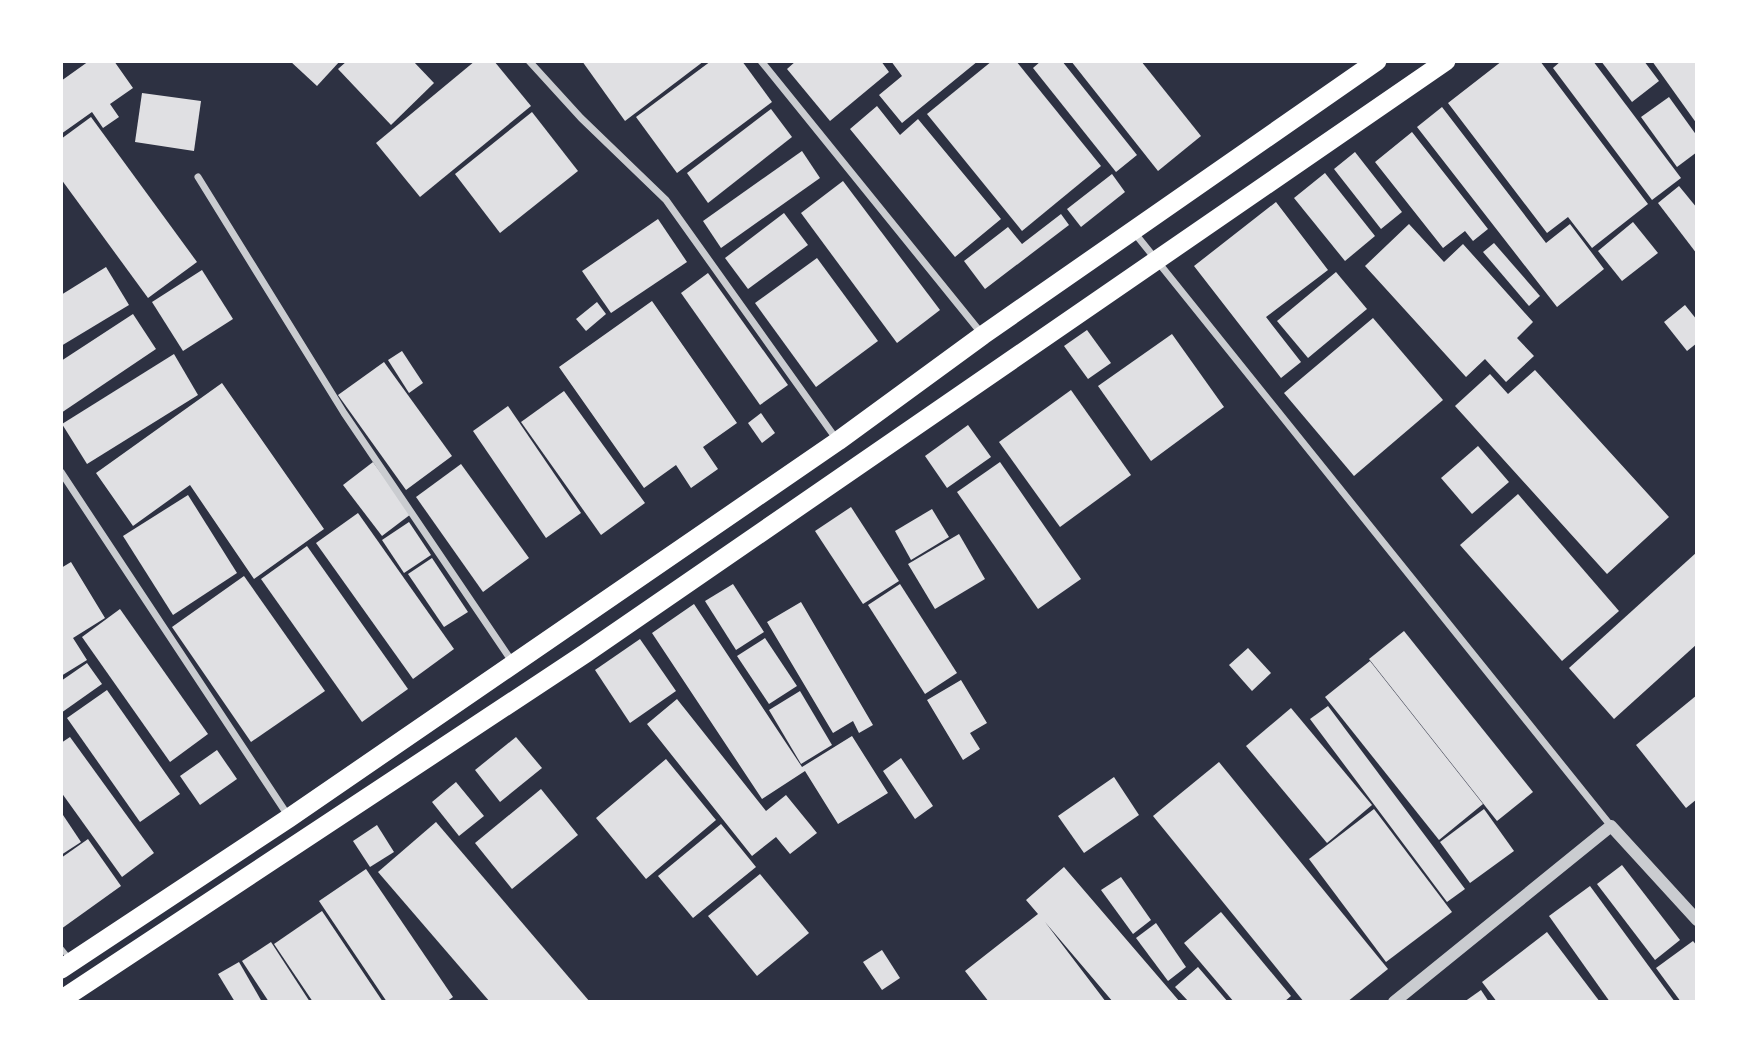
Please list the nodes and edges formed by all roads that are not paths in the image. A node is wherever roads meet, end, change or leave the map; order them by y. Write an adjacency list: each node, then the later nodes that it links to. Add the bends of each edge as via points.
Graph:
1 (530, 61): 9 (street, via 666,201)
2 (761, 61): 8 (street)
3 (1377, 61): 6 (highway)
4 (1446, 61): 7 (highway)
5 (198, 177): 11 (street, via 344,413)
6 (1132, 231): 7 (street); 8 (highway)
7 (1154, 261): 13 (street); 16 (highway, via 586,653)
8 (983, 335): 9 (highway)
9 (838, 440): 11 (highway)
10 (61, 472): 12 (street)
11 (514, 664): 12 (highway)
12 (289, 818): 15 (highway)
13 (1611, 826): 14 (street); 18 (street)
14 (1697, 920)
15 (65, 960): 16 (street)
16 (88, 982): 17 (highway)
17 (61, 1000)
18 (1394, 1002)

